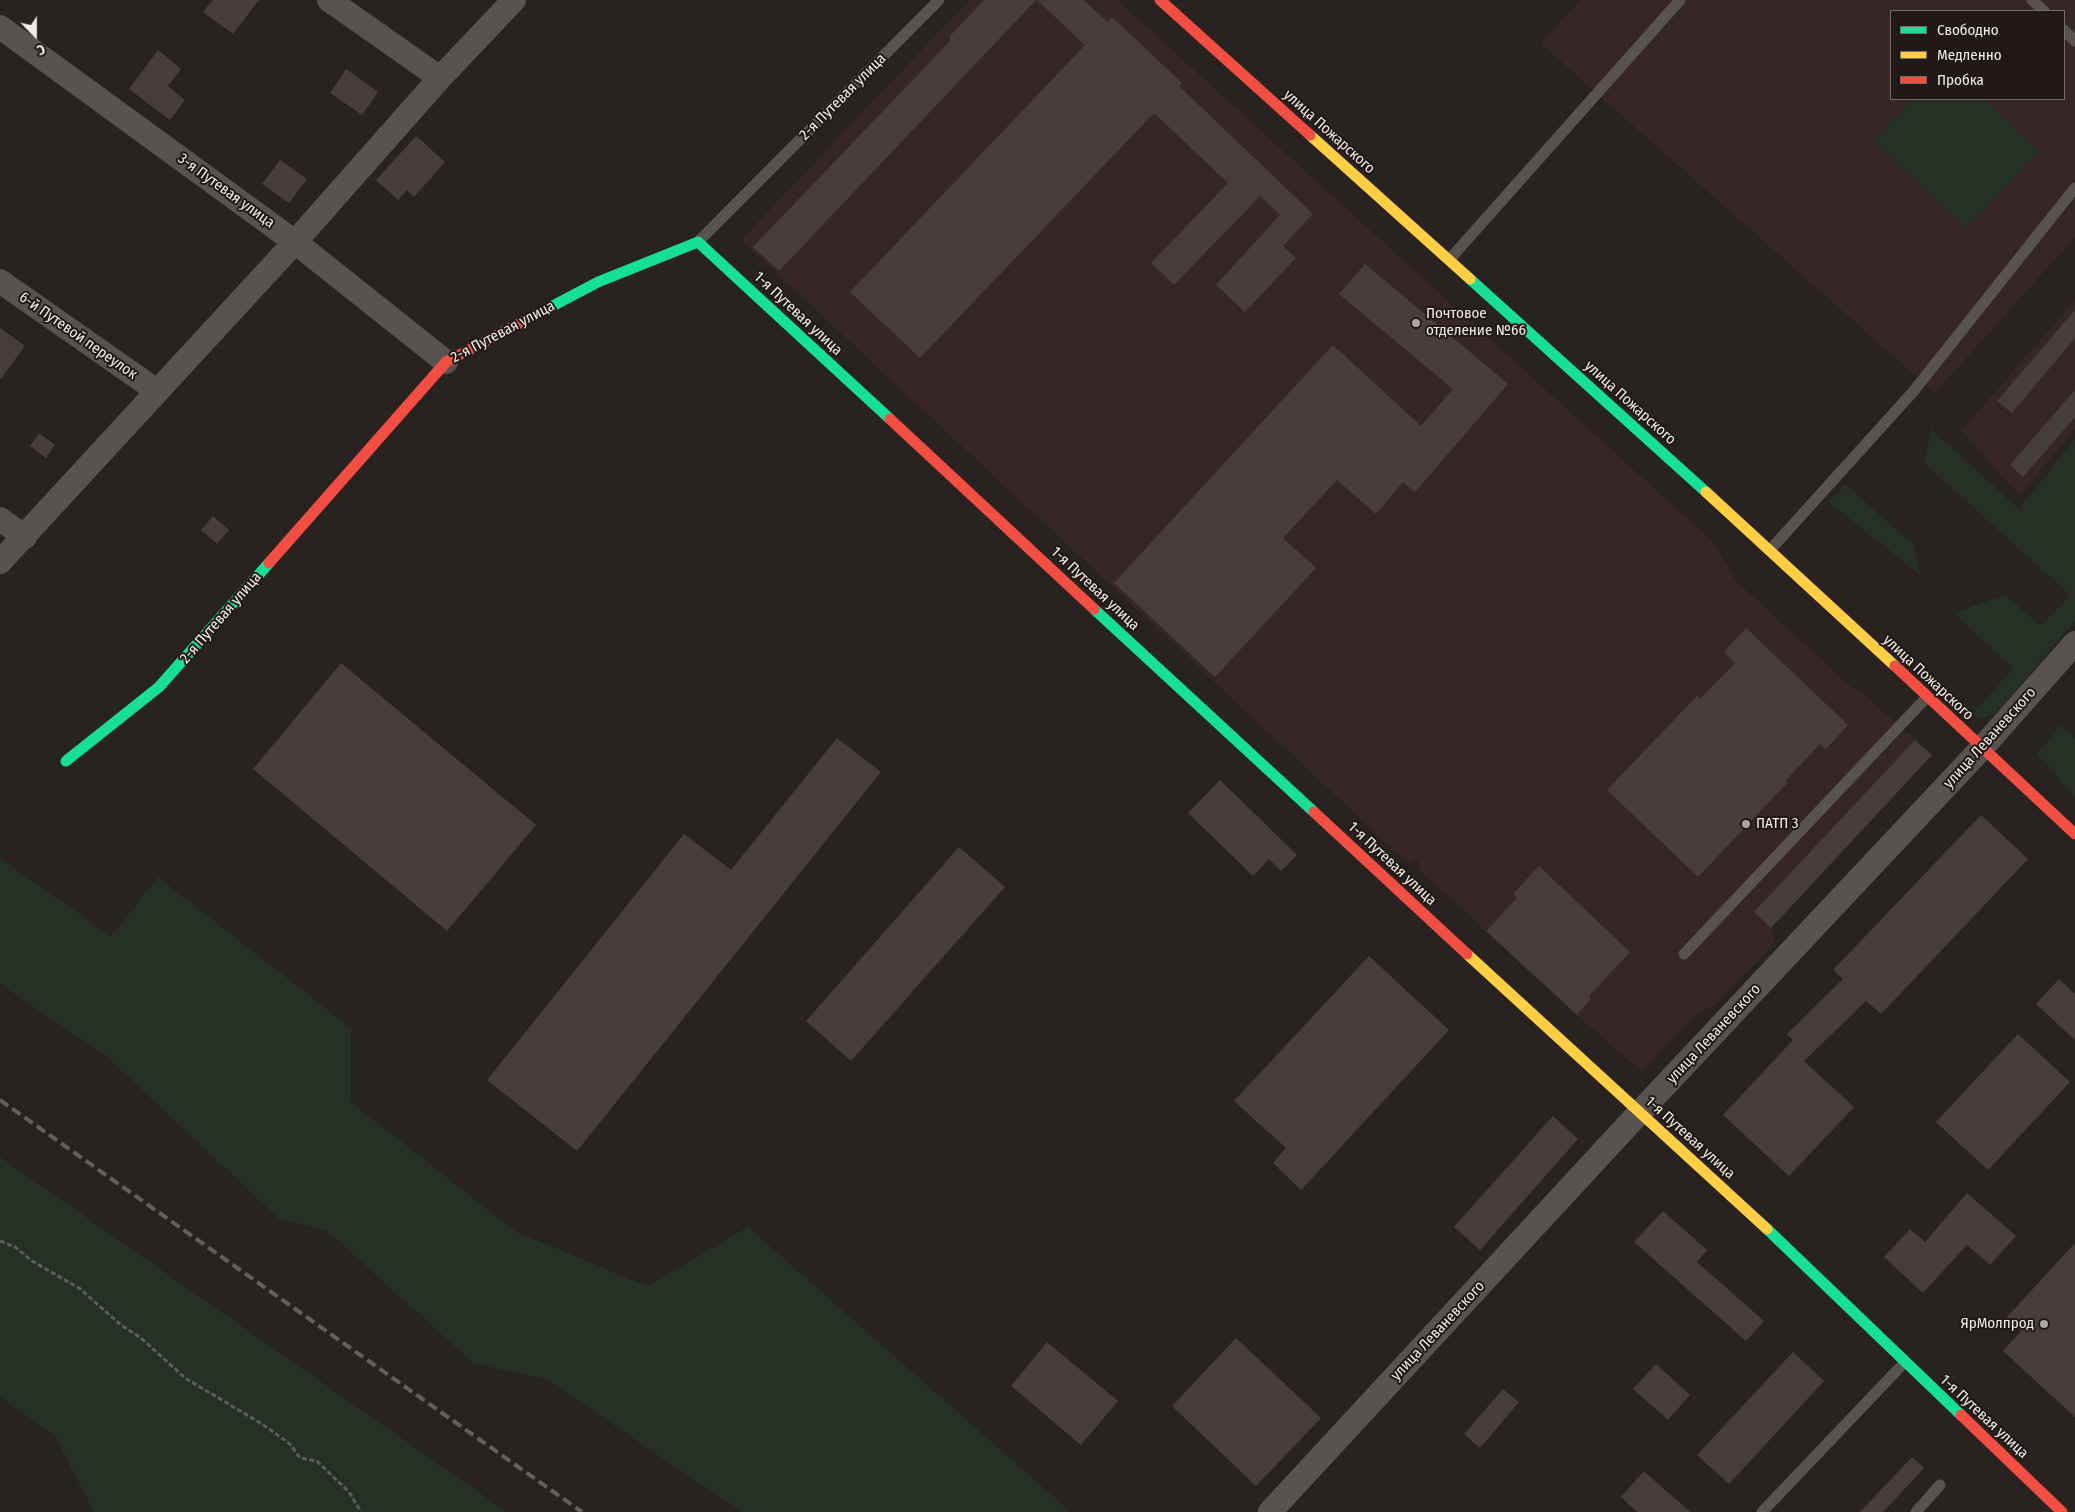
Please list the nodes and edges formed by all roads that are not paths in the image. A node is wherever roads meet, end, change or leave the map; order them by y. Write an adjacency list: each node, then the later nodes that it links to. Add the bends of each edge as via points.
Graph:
1 (329, 0): 11 (street)
2 (939, 0): 14 (lane, 2-я Путевая улица)
3 (1160, 0): 15 (street, улица Пожарского)
4 (1680, 0): 15 (lane)
5 (2032, 0): 7 (lane)
6 (510, 1): 11 (street)
7 (2043, 10)
8 (0, 27): 13 (street, 3-я Путевая улица)
9 (2065, 31): 10 (lane)
10 (2075, 41)
11 (440, 78): 13 (street)
12 (2075, 188): 21 (lane, via 1912,393)
13 (295, 242): 17 (street, 3-я Путевая улица); 18 (street)
14 (698, 242): 17 (street, 2-я Путевая улица, via 598,282); 29 (street, 1-я Путевая улица)
15 (1449, 260): 21 (street, улица Пожарского)
16 (0, 280): 18 (street, 6-й Путевой переулок)
17 (446, 362): 26 (street, 2-я Путевая улица, via 160,687)
18 (157, 391): 20 (street)
19 (0, 519): 20 (street)
20 (24, 537): 22 (street)
21 (1770, 550): 24 (street, улица Пожарского)
22 (0, 562)
23 (2075, 643): 25 (street, улица Леваневского)
24 (1927, 697): 25 (street, улица Пожарского); 28 (lane)
25 (1982, 748): 27 (street, улица Пожарского); 29 (street, улица Леваневского)
26 (66, 761)
27 (2075, 834)
28 (1684, 954)
29 (1639, 1113): 30 (street, 1-я Путевая улица, via 1743,1206); 32 (street, улица Леваневского)
30 (1904, 1362): 33 (lane); 35 (street, 1-я Путевая улица)
31 (1940, 1485): 34 (lane)
32 (1270, 1512)
33 (1762, 1512)
34 (1916, 1512)
35 (2062, 1512)

